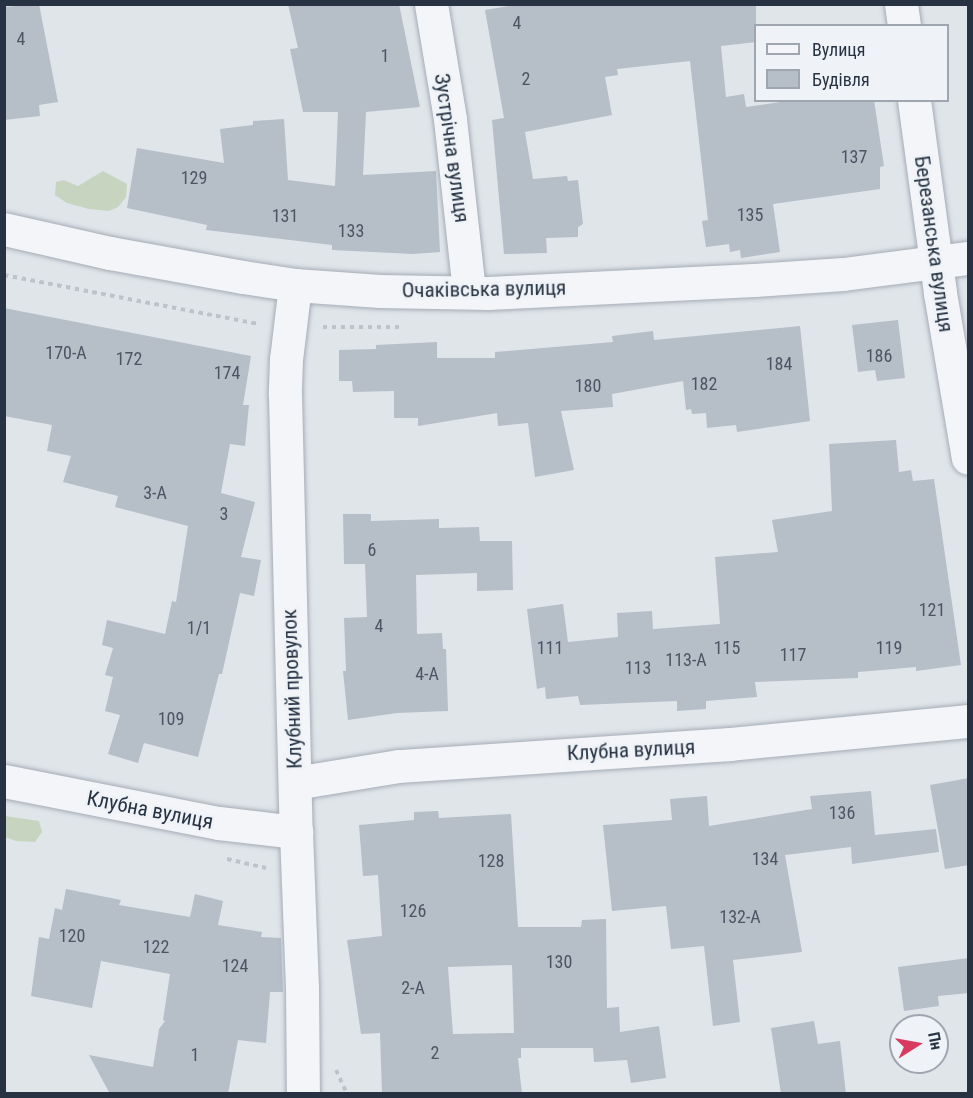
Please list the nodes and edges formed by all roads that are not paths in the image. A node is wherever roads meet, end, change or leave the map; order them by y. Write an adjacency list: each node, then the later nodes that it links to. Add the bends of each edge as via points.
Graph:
1 (431, 4): 9 (street, Зустрічна вулиця, via 450,118)
2 (901, 4): 3 (street)
3 (904, 24)
4 (914, 102): 7 (street, Березанська вулиця)
5 (4, 229): 8 (street, Очаківська вулиця, via 110,253)
6 (969, 258): 7 (street, Очаківська вулиця)
7 (936, 262): 9 (street, Очаківська вулиця, via 754,280); 10 (street, Березанська вулиця)
8 (295, 285): 9 (street, Очаківська вулиця); 13 (street, Клубний провулок, via 285,395)
9 (470, 292)
10 (969, 458)
11 (969, 721): 13 (street, Клубна вулиця, via 729,744 399,766)
12 (4, 781): 14 (street, Клубна вулиця, via 207,821)
13 (295, 783): 14 (street, Клубний провулок)
14 (296, 832): 15 (street, Клубний провулок)
15 (303, 1094)

